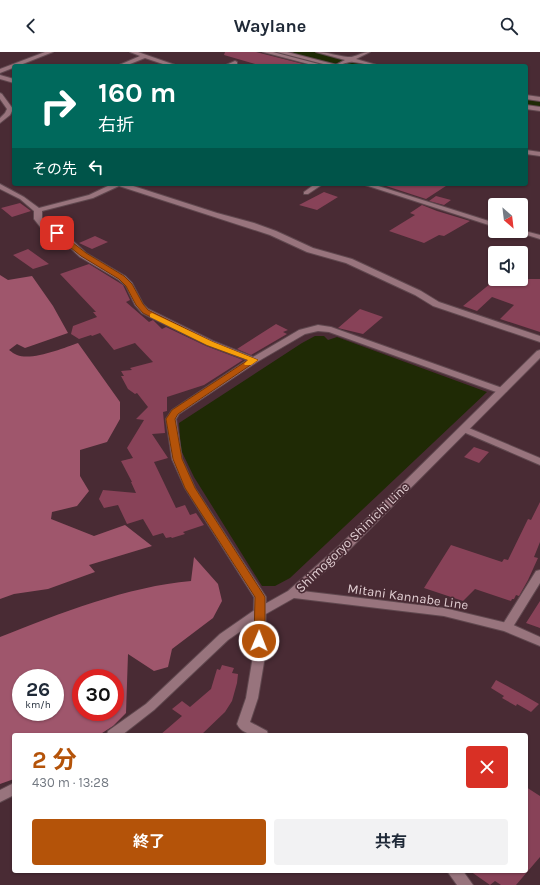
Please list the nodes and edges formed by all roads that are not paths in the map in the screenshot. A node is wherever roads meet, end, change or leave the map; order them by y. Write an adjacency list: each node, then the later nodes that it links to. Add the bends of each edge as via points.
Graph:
1 (50, 52): 9 (street)
2 (133, 52): 7 (street)
3 (266, 52): 12 (street)
4 (280, 52): 13 (street)
5 (319, 52): 8 (street)
6 (367, 52): 8 (street)
7 (145, 56): 10 (street); 11 (street)
8 (349, 59): 14 (street); 15 (street)
9 (18, 64)
10 (125, 64)
11 (169, 64)
12 (315, 64)
13 (330, 64)
14 (341, 64)
15 (369, 64)
16 (12, 66): 17 (street)
17 (0, 71)
18 (0, 77): 19 (street)
19 (12, 80)
20 (0, 95): 25 (street, via 10,109)
21 (528, 97): 22 (street)
22 (540, 99)
23 (528, 107): 24 (street)
24 (540, 109)
25 (0, 121)
26 (528, 152): 27 (street)
27 (540, 154)
28 (0, 186): 34 (street)
29 (114, 186): 34 (street, via 91,197)
30 (124, 186): 38 (street, via 273,233 310,250 349,261 436,304)
31 (317, 186): 33 (street)
32 (371, 186): 35 (street)
33 (306, 193)
34 (38, 210): 40 (street, via 38,219 44,226 68,241 83,255 122,278 145,311 210,343)
35 (488, 223)
36 (528, 234): 37 (street)
37 (540, 237)
38 (540, 339)
39 (540, 353): 41 (street, Shimogoryo Shinichi Line)
40 (254, 360): 41 (street, via 302,332 318,328); 46 (street, via 175,412 171,419 177,459 190,488 260,597)
41 (502, 391): 42 (street, Shimogoryo Shinichi Line)
42 (464, 429): 43 (street); 45 (street, Shimogoryo Shinichi Line, via 344,548)
43 (540, 462)
44 (540, 574): 47 (street)
45 (292, 594): 46 (street, Shimogoryo Shinichi Line); 47 (street, Mitani Kannabe Line, via 444,612)
46 (260, 612): 49 (street, Shimogoryo Shinichi Line, via 224,637 150,707); 50 (street, via 259,656 252,698 243,724)
47 (507, 627): 48 (street, Mitani Kannabe Line)
48 (540, 642)
49 (116, 733)
50 (259, 733)
51 (12, 790): 52 (street)
52 (0, 796)
53 (456, 873): 54 (street)
54 (466, 885)

